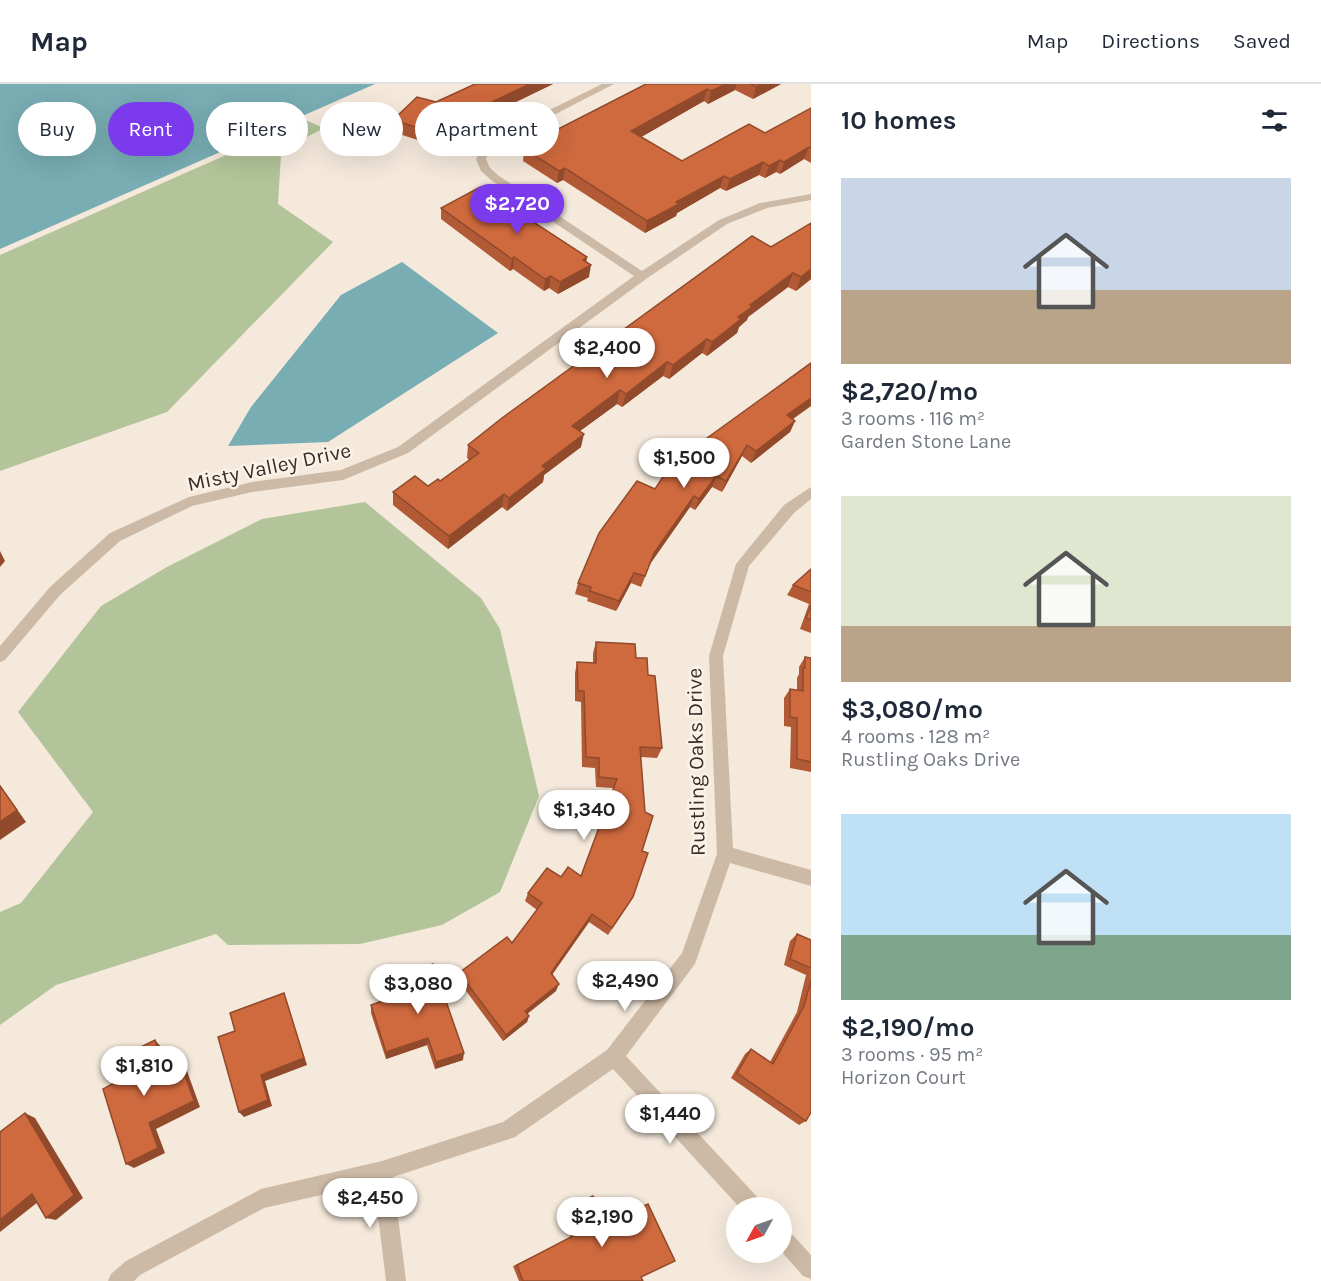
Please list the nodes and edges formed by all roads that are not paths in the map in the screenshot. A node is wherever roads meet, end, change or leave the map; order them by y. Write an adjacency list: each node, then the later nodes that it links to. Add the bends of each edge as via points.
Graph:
1 (609, 84): 3 (street, via 495,141 481,159 484,170 495,178)
2 (811, 197): 3 (street, Misty Valley Drive, via 764,205 723,222)
3 (642, 276): 5 (street, Misty Valley Drive, via 403,450 344,475 252,487 189,502 115,537 55,591)
4 (811, 492): 6 (street, Rustling Oaks Drive, via 789,509 743,564 716,656)
5 (0, 656)
6 (724, 854): 7 (street); 8 (street, Rustling Oaks Drive, via 689,958)
7 (811, 878)
8 (614, 1057): 9 (street, Rustling Oaks Drive, via 508,1130); 10 (street)
9 (382, 1171): 13 (street, Rustling Oaks Drive, via 261,1199 133,1268); 14 (street)
10 (744, 1197)
11 (792, 1249): 12 (street)
12 (810, 1269)
13 (118, 1281)
14 (396, 1281)

